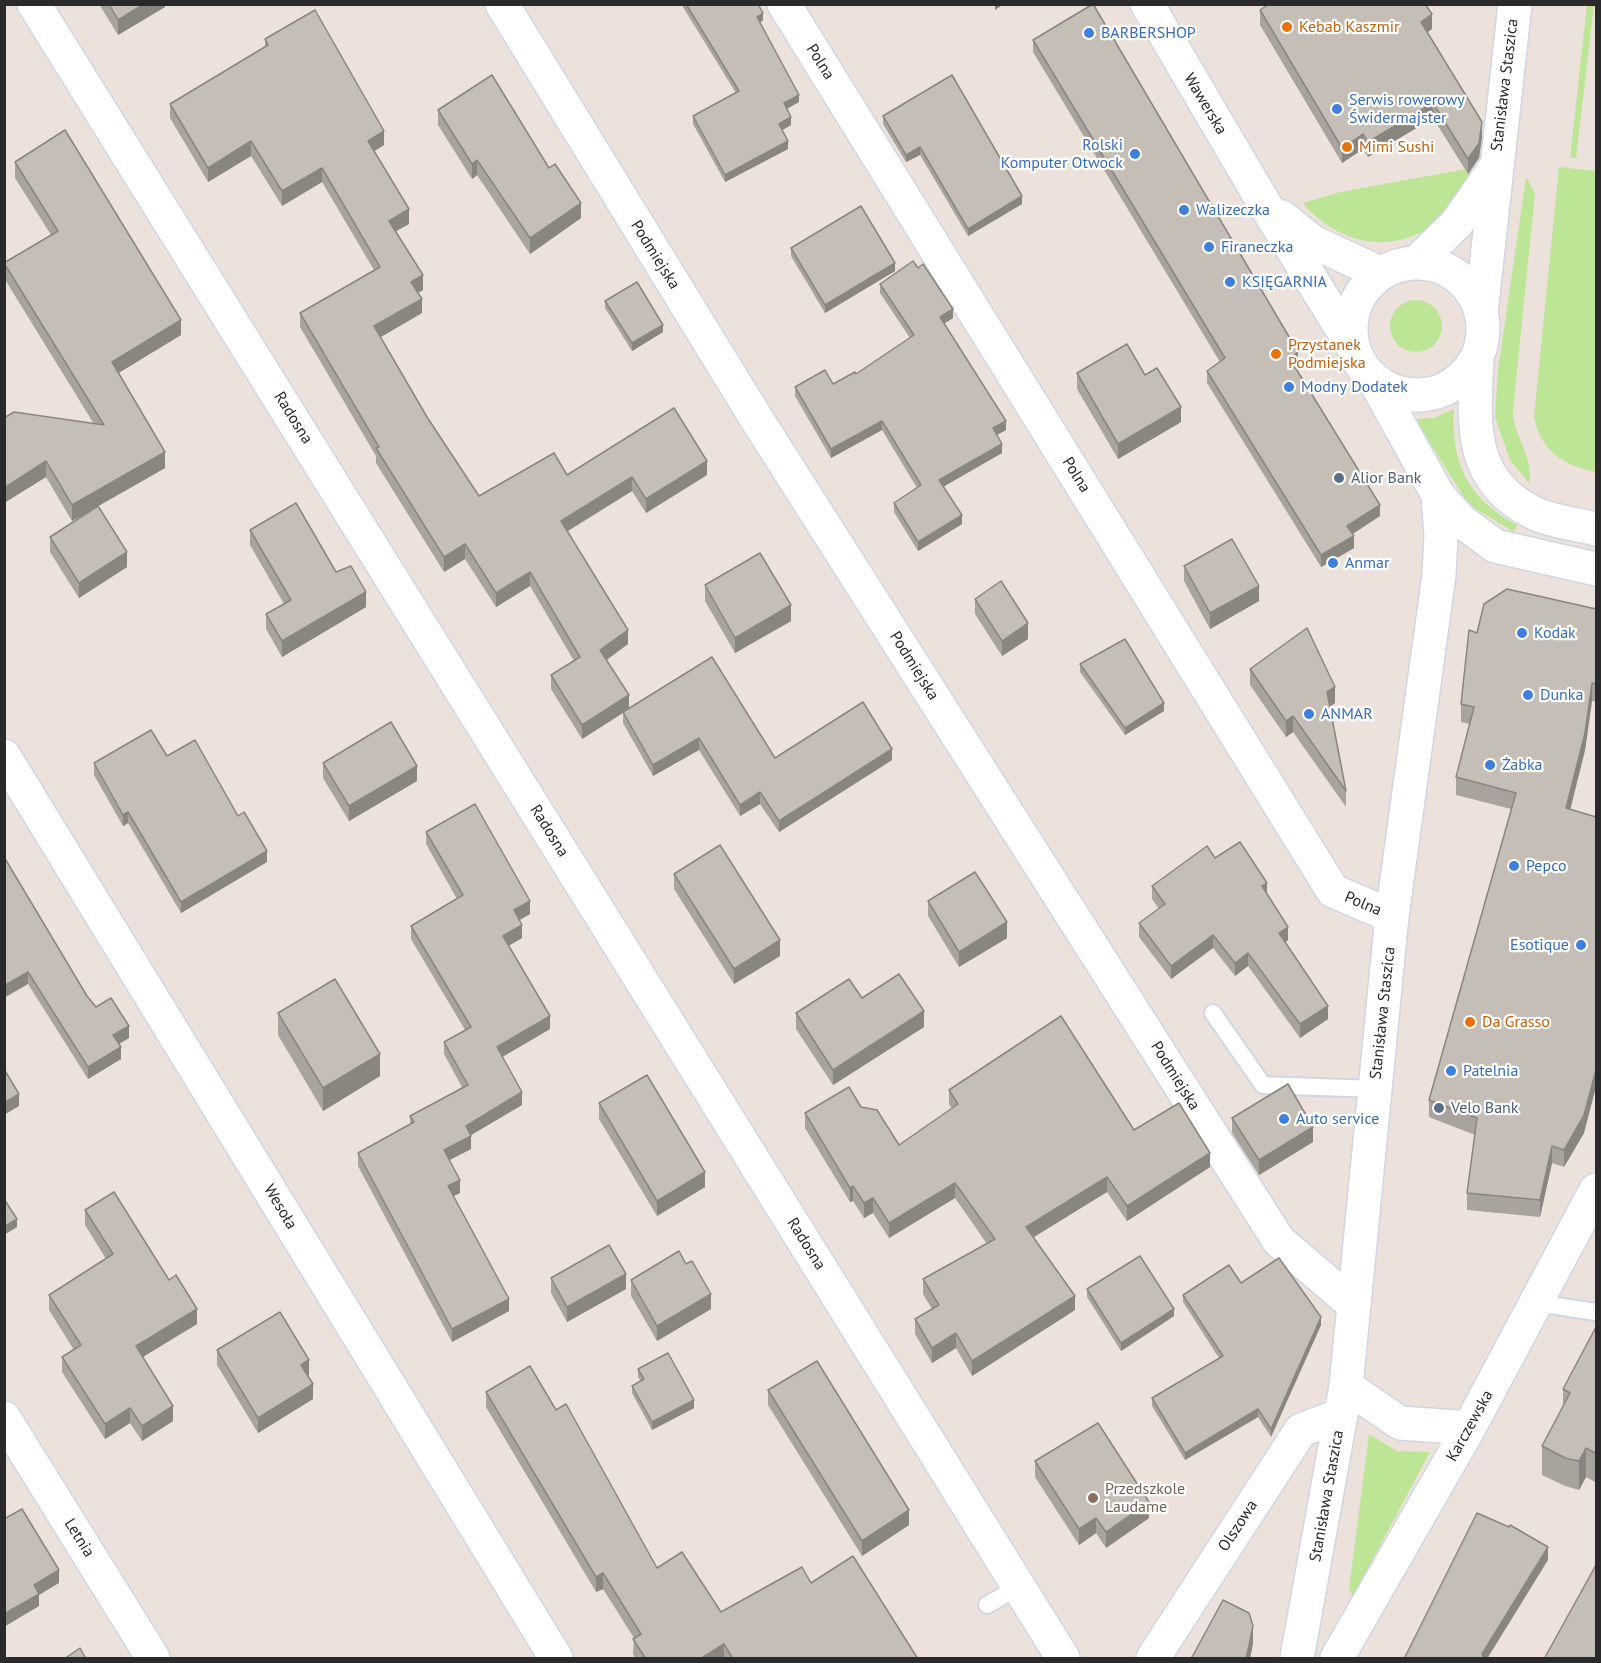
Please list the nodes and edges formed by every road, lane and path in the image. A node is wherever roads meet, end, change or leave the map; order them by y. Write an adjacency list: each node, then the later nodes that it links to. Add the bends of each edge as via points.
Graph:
1 (34, 4): 28 (street, Radosna)
2 (502, 4): 23 (street, Podmiejska, via 762,428 1279,1241)
3 (784, 4): 18 (street, Polna, via 1333,891)
4 (1147, 4): 7 (street, Wawerska)
5 (1515, 4): 6 (street, Stanisława Staszica)
6 (1496, 166): 8 (street, Stanisława Staszica, via 1457,223); 10 (street, Stanisława Staszica)
7 (1264, 203): 9 (street, Wawerska, via 1312,242); 11 (street, Wawerska)
8 (1417, 262): 9 (street); 10 (street, via 1458,277 1472,293)
9 (1380, 273): 11 (street, via 1354,305)
10 (1481, 313): 12 (street, via 1482,344)
11 (1352, 345): 13 (street, via 1360,365)
12 (1477, 358): 13 (street, via 1450,387 1432,394 1412,396); 15 (street, via 1474,411 1480,459 1504,495 1535,514)
13 (1376, 381): 14 (street, Stanisława Staszica)
14 (1438, 495): 16 (street, via 1460,520 1495,546); 18 (street, Stanisława Staszica, via 1439,575)
15 (1596, 529)
16 (1596, 569)
17 (4, 756): 31 (street, Wesoła)
18 (1392, 916): 20 (street, Stanisława Staszica)
19 (1213, 1013): 20 (lane, via 1263,1085)
20 (1375, 1089): 23 (street, Stanisława Staszica)
21 (1596, 1190): 22 (street, Karczewska)
22 (1536, 1303): 24 (lane); 27 (street, Karczewska)
23 (1354, 1305): 25 (street, Stanisława Staszica)
24 (1596, 1312)
25 (1344, 1400): 27 (street, via 1400,1423); 33 (street, Olszowa, via 1301,1430); 34 (street, Stanisława Staszica)
26 (4, 1418): 30 (street, Letnia)
27 (1469, 1428): 35 (street, Karczewska)
28 (1018, 1587): 29 (lane); 32 (street, Radosna)
29 (987, 1605)
30 (153, 1659)
31 (556, 1659)
32 (1064, 1659)
33 (1153, 1659)
34 (1297, 1659)
35 (1337, 1659)

